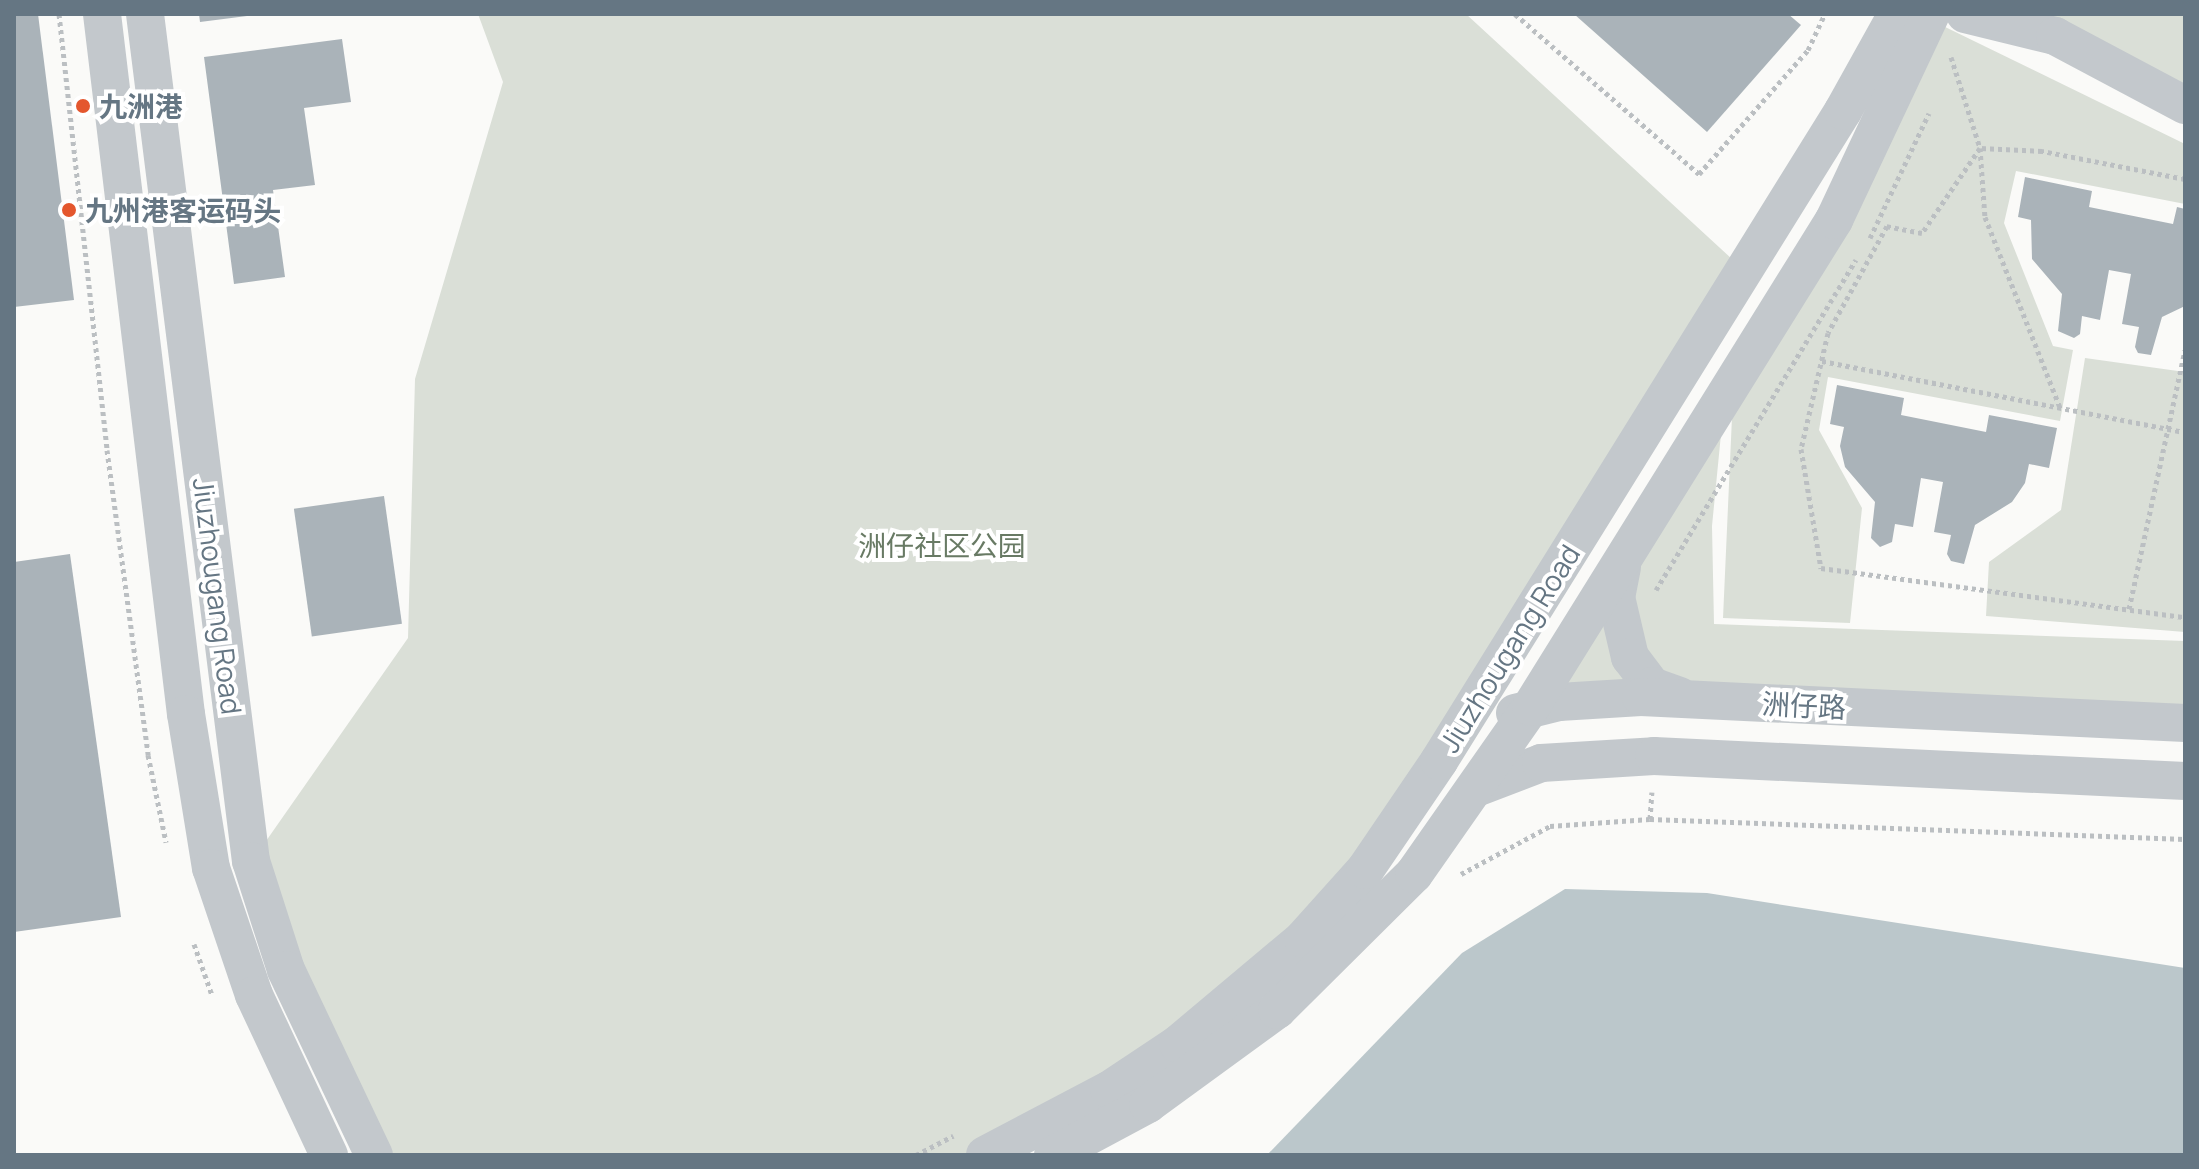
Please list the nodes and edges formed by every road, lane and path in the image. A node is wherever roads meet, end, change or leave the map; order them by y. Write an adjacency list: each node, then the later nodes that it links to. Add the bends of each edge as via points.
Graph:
1 (102, 14): 31 (street, Jiuzhougang Road, via 169,580 211,868 254,995)
2 (145, 14): 32 (street, Jiuzhougang Road, via 251,861 291,982)
3 (1515, 14): 4 (path, via 1699,174 1808,50)
4 (1825, 14)
5 (1897, 14): 18 (street, Jiuzhougang Road, via 1843,111)
6 (1931, 14): 17 (street, Jiuzhougang Road, via 1834,220)
7 (1965, 14): 9 (street, via 2055,36)
8 (1948, 49): 10 (path)
9 (2185, 105)
10 (1980, 148): 11 (path, via 2042,151); 13 (path, via 1922,233 1887,226 1828,333); 14 (path, via 1985,217)
11 (2185, 179)
12 (2185, 350): 15 (path)
13 (1822, 361): 14 (path); 19 (path, via 1801,449 1821,568)
14 (2060, 407): 15 (path)
15 (2166, 428): 16 (path); 19 (path)
16 (2185, 432)
17 (1628, 551): 21 (street, via 1616,597 1630,657 1652,686); 22 (street, Jiuzhougang Road)
18 (1545, 591): 22 (street, via 1522,662 1521,679); 25 (street, Jiuzhougang Road)
19 (2129, 609): 20 (path)
20 (2185, 617)
21 (1698, 700): 22 (street, 洲仔路, via 1598,699); 23 (street, 洲仔路)
22 (1531, 707): 24 (street, via 1561,736 1616,752); 25 (street, 洲仔路, via 1481,730); 27 (street, Jiuzhougang Road)
23 (2185, 723)
24 (1654, 756): 26 (street, 洲仔路); 27 (street, 洲仔路, via 1541,763)
25 (1439, 761): 30 (street, Jiuzhougang Road, via 1365,870 1303,939 1240,995 1109,1090)
26 (2185, 781)
27 (1476, 788): 34 (street, Jiuzhougang Road, via 1414,874 1277,1010 1148,1104)
28 (2185, 839): 29 (path, via 1650,819 1550,826)
29 (1452, 879)
30 (971, 1144): 33 (path)
31 (329, 1155)
32 (374, 1155)
33 (916, 1155)
34 (1053, 1155)

